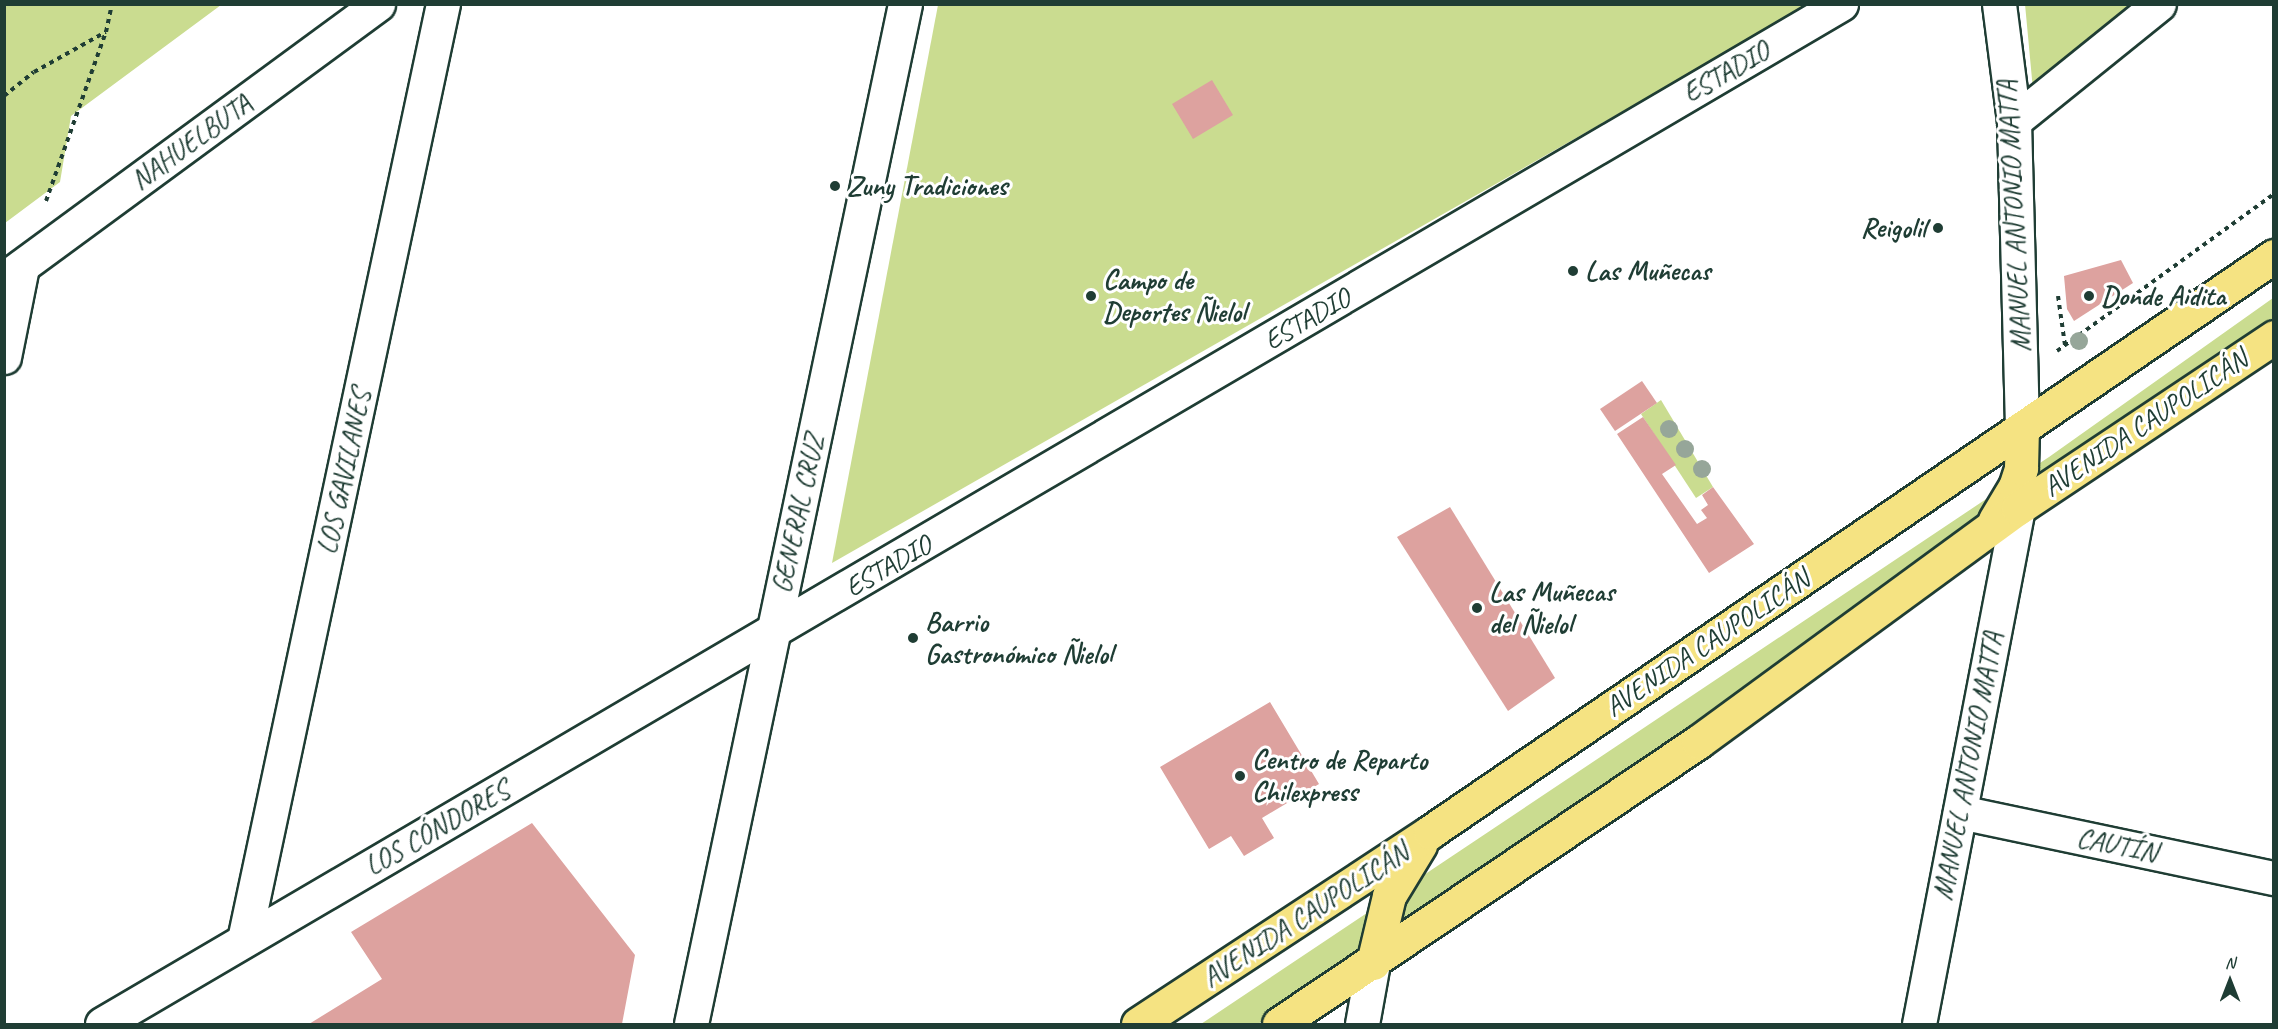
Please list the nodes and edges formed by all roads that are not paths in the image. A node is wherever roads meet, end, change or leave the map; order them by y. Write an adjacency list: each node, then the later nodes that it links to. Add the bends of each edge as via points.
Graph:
1 (378, 4): 9 (street, NAHUELBUTA)
2 (443, 4): 19 (street, LOS GAVILANES)
3 (905, 4): 15 (street, GENERAL CRUZ)
4 (1841, 4): 15 (street, ESTADIO)
5 (1998, 4): 7 (street, MANUEL ANTONIO MATTA)
6 (2158, 4): 7 (street)
7 (2013, 121): 12 (street, MANUEL ANTONIO MATTA)
8 (2274, 256): 12 (main road, AVENIDA CAUPOLICÁN)
9 (14, 273): 11 (street)
10 (2274, 337): 13 (main road, AVENIDA CAUPOLICÁN)
11 (4, 357)
12 (2022, 428): 14 (main road, via 2024,448 2016,488 2004,509); 17 (main road, AVENIDA CAUPOLICÁN)
13 (2018, 508): 14 (main road, AVENIDA CAUPOLICÁN); 16 (street, MANUEL ANTONIO MATTA)
14 (1970, 544): 20 (main road, AVENIDA CAUPOLICÁN, via 1698,742)
15 (773, 633): 19 (street, LOS CÓNDORES); 22 (street, GENERAL CRUZ)
16 (1960, 812): 18 (street, CAUTÍN); 26 (street, MANUEL ANTONIO MATTA)
17 (1430, 832): 20 (main road, via 1389,896); 23 (main road, AVENIDA CAUPOLICÁN)
18 (2274, 878)
19 (244, 940): 21 (street, LOS CÓNDORES)
20 (1373, 963): 24 (main road, AVENIDA CAUPOLICÁN); 25 (street)
21 (102, 1024)
22 (692, 1024)
23 (1138, 1024)
24 (1279, 1024)
25 (1362, 1024)
26 (1919, 1024)

